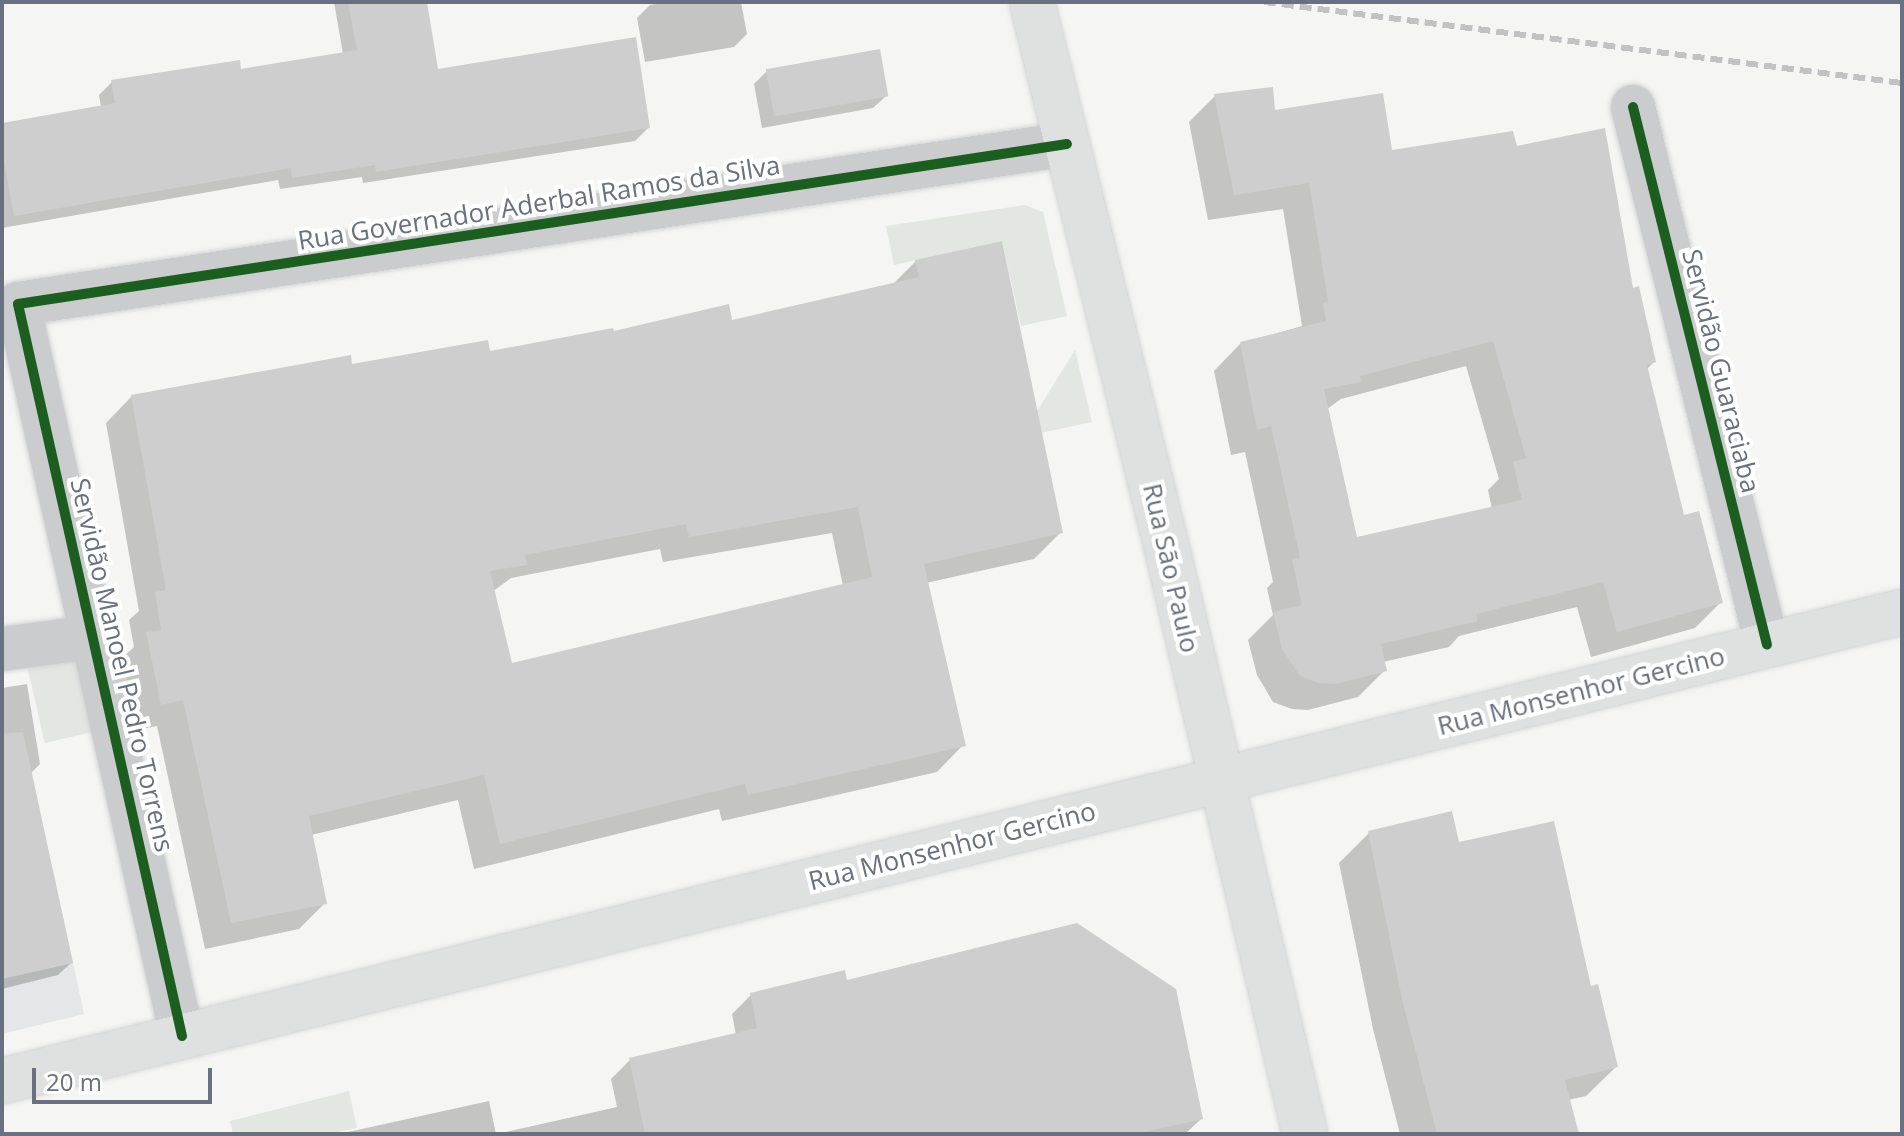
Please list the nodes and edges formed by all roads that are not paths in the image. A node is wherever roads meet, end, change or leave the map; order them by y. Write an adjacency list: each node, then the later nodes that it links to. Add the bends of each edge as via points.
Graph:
1 (1032, 2): 3 (main road, Rua São Paulo)
2 (1633, 107): 7 (street, Servidão Guaraciaba)
3 (1067, 144): 4 (street, Rua Governador Aderbal Ramos da Silva); 9 (main road, Rua São Paulo)
4 (18, 304): 6 (street, Servidão Manoel Pedro Torrens)
5 (1902, 612): 7 (main road, Rua Monsenhor Gercino)
6 (92, 637): 8 (street); 10 (street, Servidão Manoel Pedro Torrens)
7 (1767, 645): 9 (main road, Rua Monsenhor Gercino)
8 (2, 649)
9 (1221, 780): 10 (main road, Rua Monsenhor Gercino); 12 (main road, Rua São Paulo)
10 (182, 1036): 11 (main road, Rua Monsenhor Gercino)
11 (2, 1081)
12 (1305, 1134)

